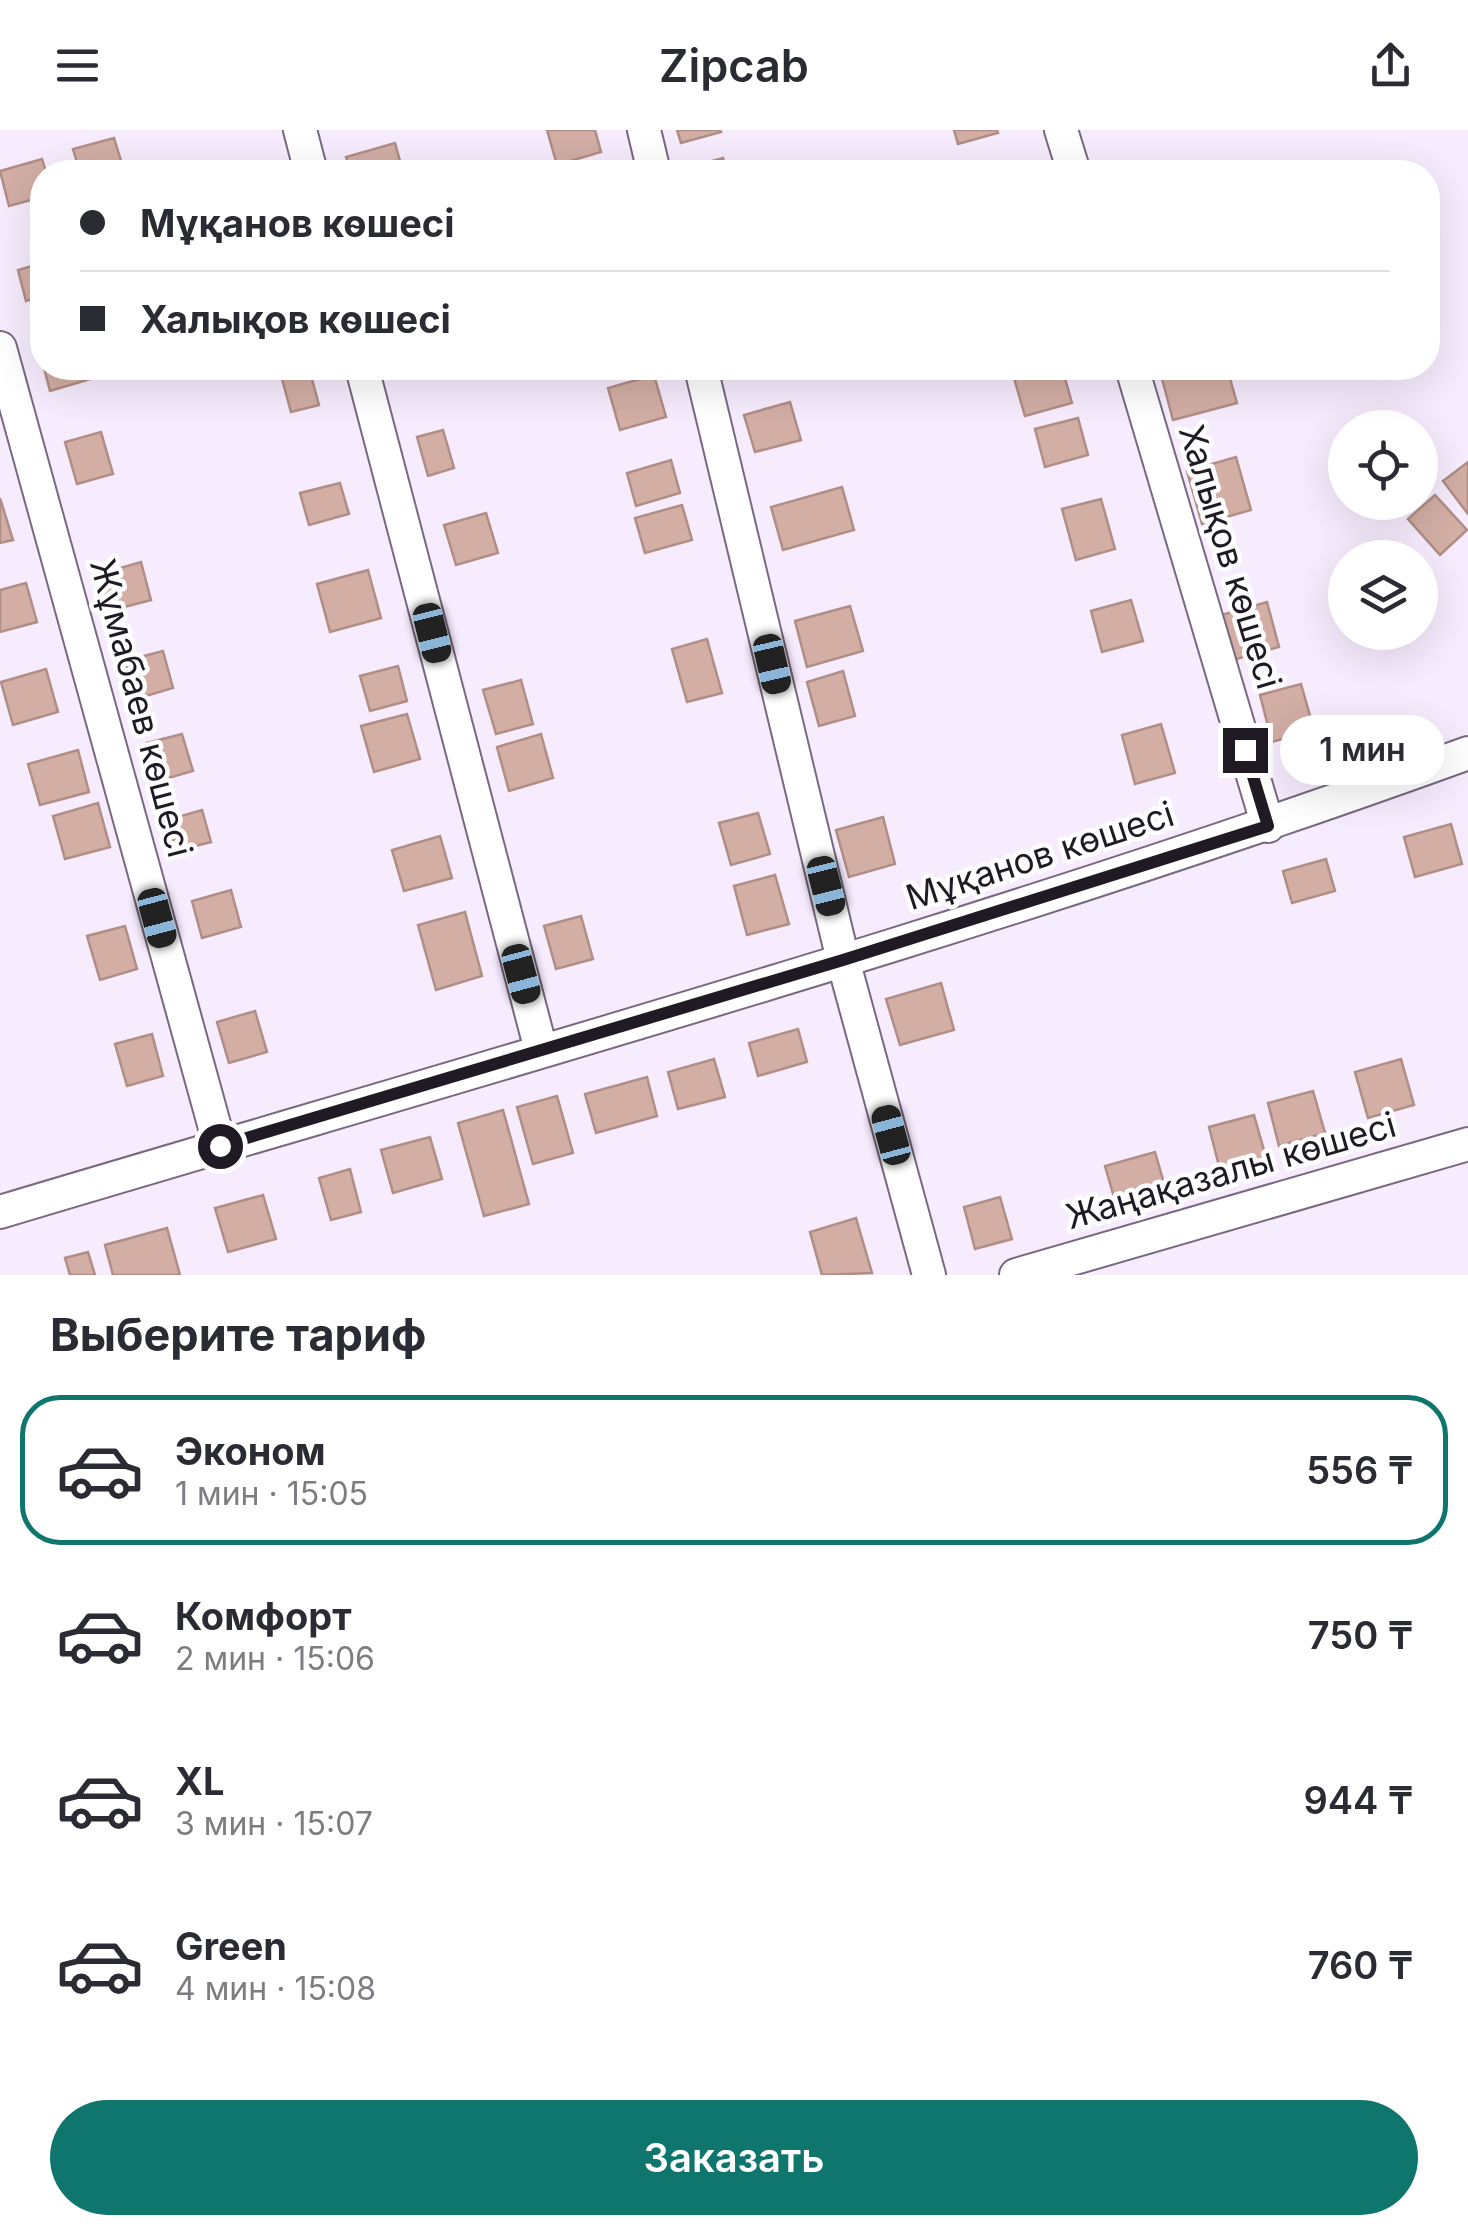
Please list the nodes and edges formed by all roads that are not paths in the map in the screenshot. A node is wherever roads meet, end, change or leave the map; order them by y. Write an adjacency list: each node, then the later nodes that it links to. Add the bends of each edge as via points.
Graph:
1 (300, 130): 4 (street)
2 (644, 130): 5 (street)
3 (1061, 130): 6 (street)
4 (308, 160)
5 (651, 160)
6 (1070, 160)
7 (0, 348): 16 (street, Жұмабаев көшесі)
8 (365, 380): 14 (street)
9 (704, 380): 13 (street)
10 (1136, 380): 12 (street, Халықов көшесі)
11 (1468, 753): 12 (street, Мұқанов көшесі)
12 (1268, 826): 13 (street, Мұқанов көшесі)
13 (843, 960): 14 (street, Мұқанов көшесі); 18 (street)
14 (541, 1050): 16 (street, Мұқанов көшесі)
15 (1468, 1144): 19 (street, Жаңақазалы көшесі)
16 (220, 1146): 17 (street, Мұқанов көшесі)
17 (0, 1212)
18 (928, 1275)
19 (1016, 1275)

